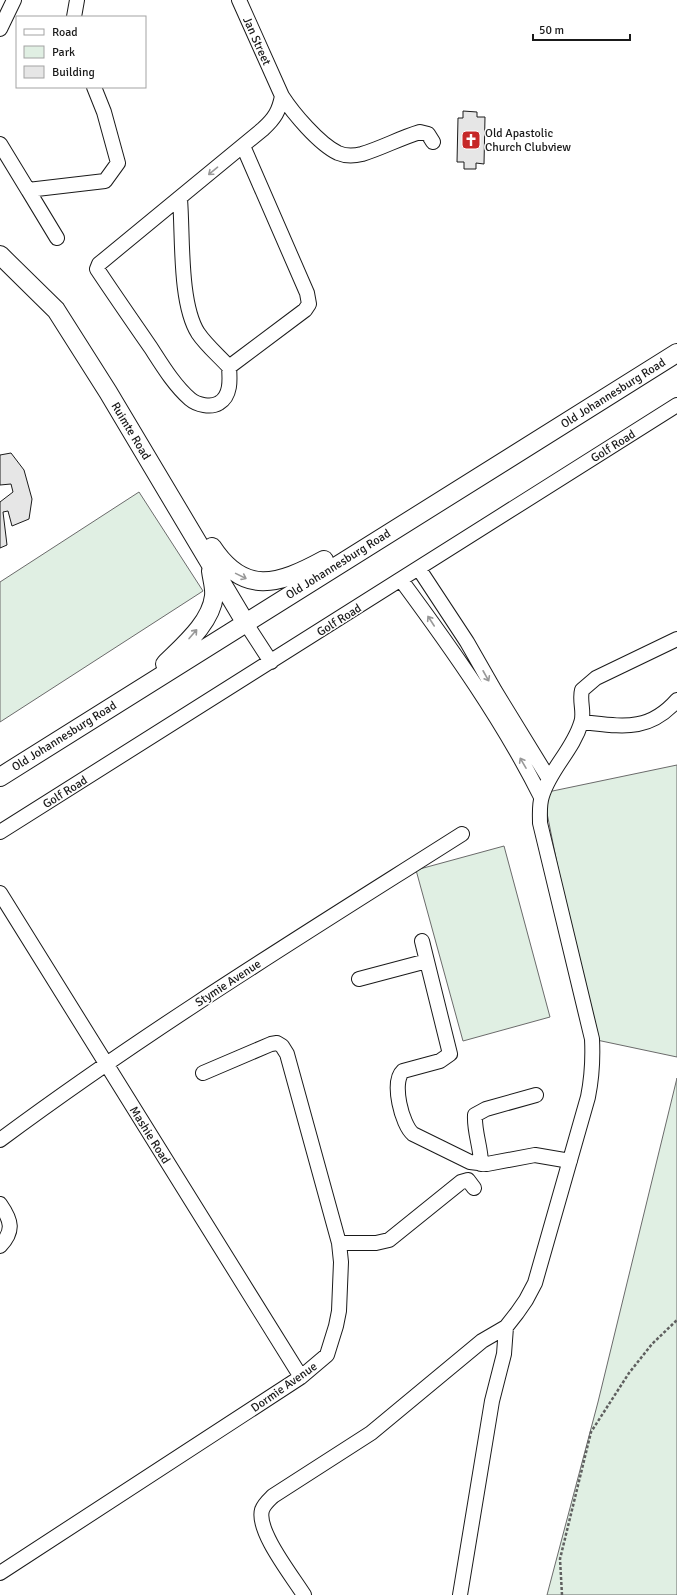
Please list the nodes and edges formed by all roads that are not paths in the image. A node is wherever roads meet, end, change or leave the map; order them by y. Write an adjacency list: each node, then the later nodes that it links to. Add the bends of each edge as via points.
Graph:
1 (14, 0): 5 (street)
2 (77, 0): 4 (street)
3 (239, 0): 7 (street, Jan Street)
4 (74, 16)
5 (0, 29)
6 (94, 88): 11 (street, via 108,123 118,163 105,181)
7 (282, 96): 8 (street, Jan Street, via 293,112 339,154 362,154 420,132 428,134); 10 (street, via 279,111 274,119)
8 (433, 142)
9 (0, 144): 11 (street)
10 (243, 146): 12 (street, one-way to 12); 16 (street, via 307,293 309,304 305,310)
11 (28, 190): 13 (street)
12 (180, 199): 16 (street, via 184,285 190,312 199,334); 16 (street, via 99,264 97,269 171,378 190,400 199,405 215,405 223,401 229,388)
13 (57, 238)
14 (0, 254): 18 (main road, Ruimte Road, via 56,310)
15 (677, 353): 19 (main road, Old Johannesburg Road)
16 (229, 367)
17 (677, 405): 21 (street, Golf Road)
18 (126, 423): 19 (main road, one-way to 19, via 166,475 222,562 235,574 250,580 269,582 288,577 355,543); 20 (main road, Ruimte Road)
19 (397, 528): 23 (main road, Old Johannesburg Road)
20 (211, 564): 23 (main road, Ruimte Road); 26 (main road, one-way to 20, via 203,623 211,610 214,595)
21 (419, 569): 22 (street, Golf Road); 30 (street, one-way to 30, via 467,642)
22 (401, 580): 25 (street, Golf Road); 31 (street, one-way to 22, via 484,700)
23 (245, 622): 25 (street); 26 (main road, Old Johannesburg Road)
24 (677, 639): 28 (street, via 586,685 581,693)
25 (271, 662): 32 (street, Golf Road)
26 (147, 684): 29 (main road, Old Johannesburg Road)
27 (677, 700): 28 (street, via 645,724 627,726)
28 (582, 722): 30 (street)
29 (0, 777)
30 (549, 780): 31 (street)
31 (542, 798): 42 (street, via 540,823 593,1050 591,1082)
32 (0, 832)
33 (462, 834): 38 (street, Stymie Avenue)
34 (0, 893): 38 (street, Mashie Road)
35 (422, 941): 36 (street)
36 (427, 961): 37 (street); 43 (street, via 450,1054 440,1061 403,1071 399,1075 397,1085 405,1123 413,1134 470,1162)
37 (359, 979)
38 (105, 1063): 41 (street, Stymie Avenue); 51 (street, Mashie Road)
39 (203, 1073): 46 (street, Dormie Avenue, via 271,1044 277,1043 282,1046 295,1080)
40 (536, 1095): 43 (street, via 486,1109 475,1115)
41 (0, 1140)
42 (570, 1161): 43 (street, via 535,1155); 48 (street, via 533,1287)
43 (481, 1164)
44 (474, 1188): 46 (street, via 468,1180 461,1182 389,1240 376,1243)
45 (0, 1204): 47 (street, via 10,1226 8,1237)
46 (339, 1243): 51 (street, Dormie Avenue, via 341,1262 336,1326 327,1355)
47 (0, 1246)
48 (506, 1327): 49 (street); 50 (street)
49 (482, 1341): 50 (street); 53 (street, via 371,1433 273,1496 264,1506 261,1522 266,1534)
50 (504, 1354): 54 (street, via 492,1401)
51 (301, 1377): 52 (street, Dormie Avenue)
52 (0, 1573)
53 (304, 1595)
54 (460, 1595)

